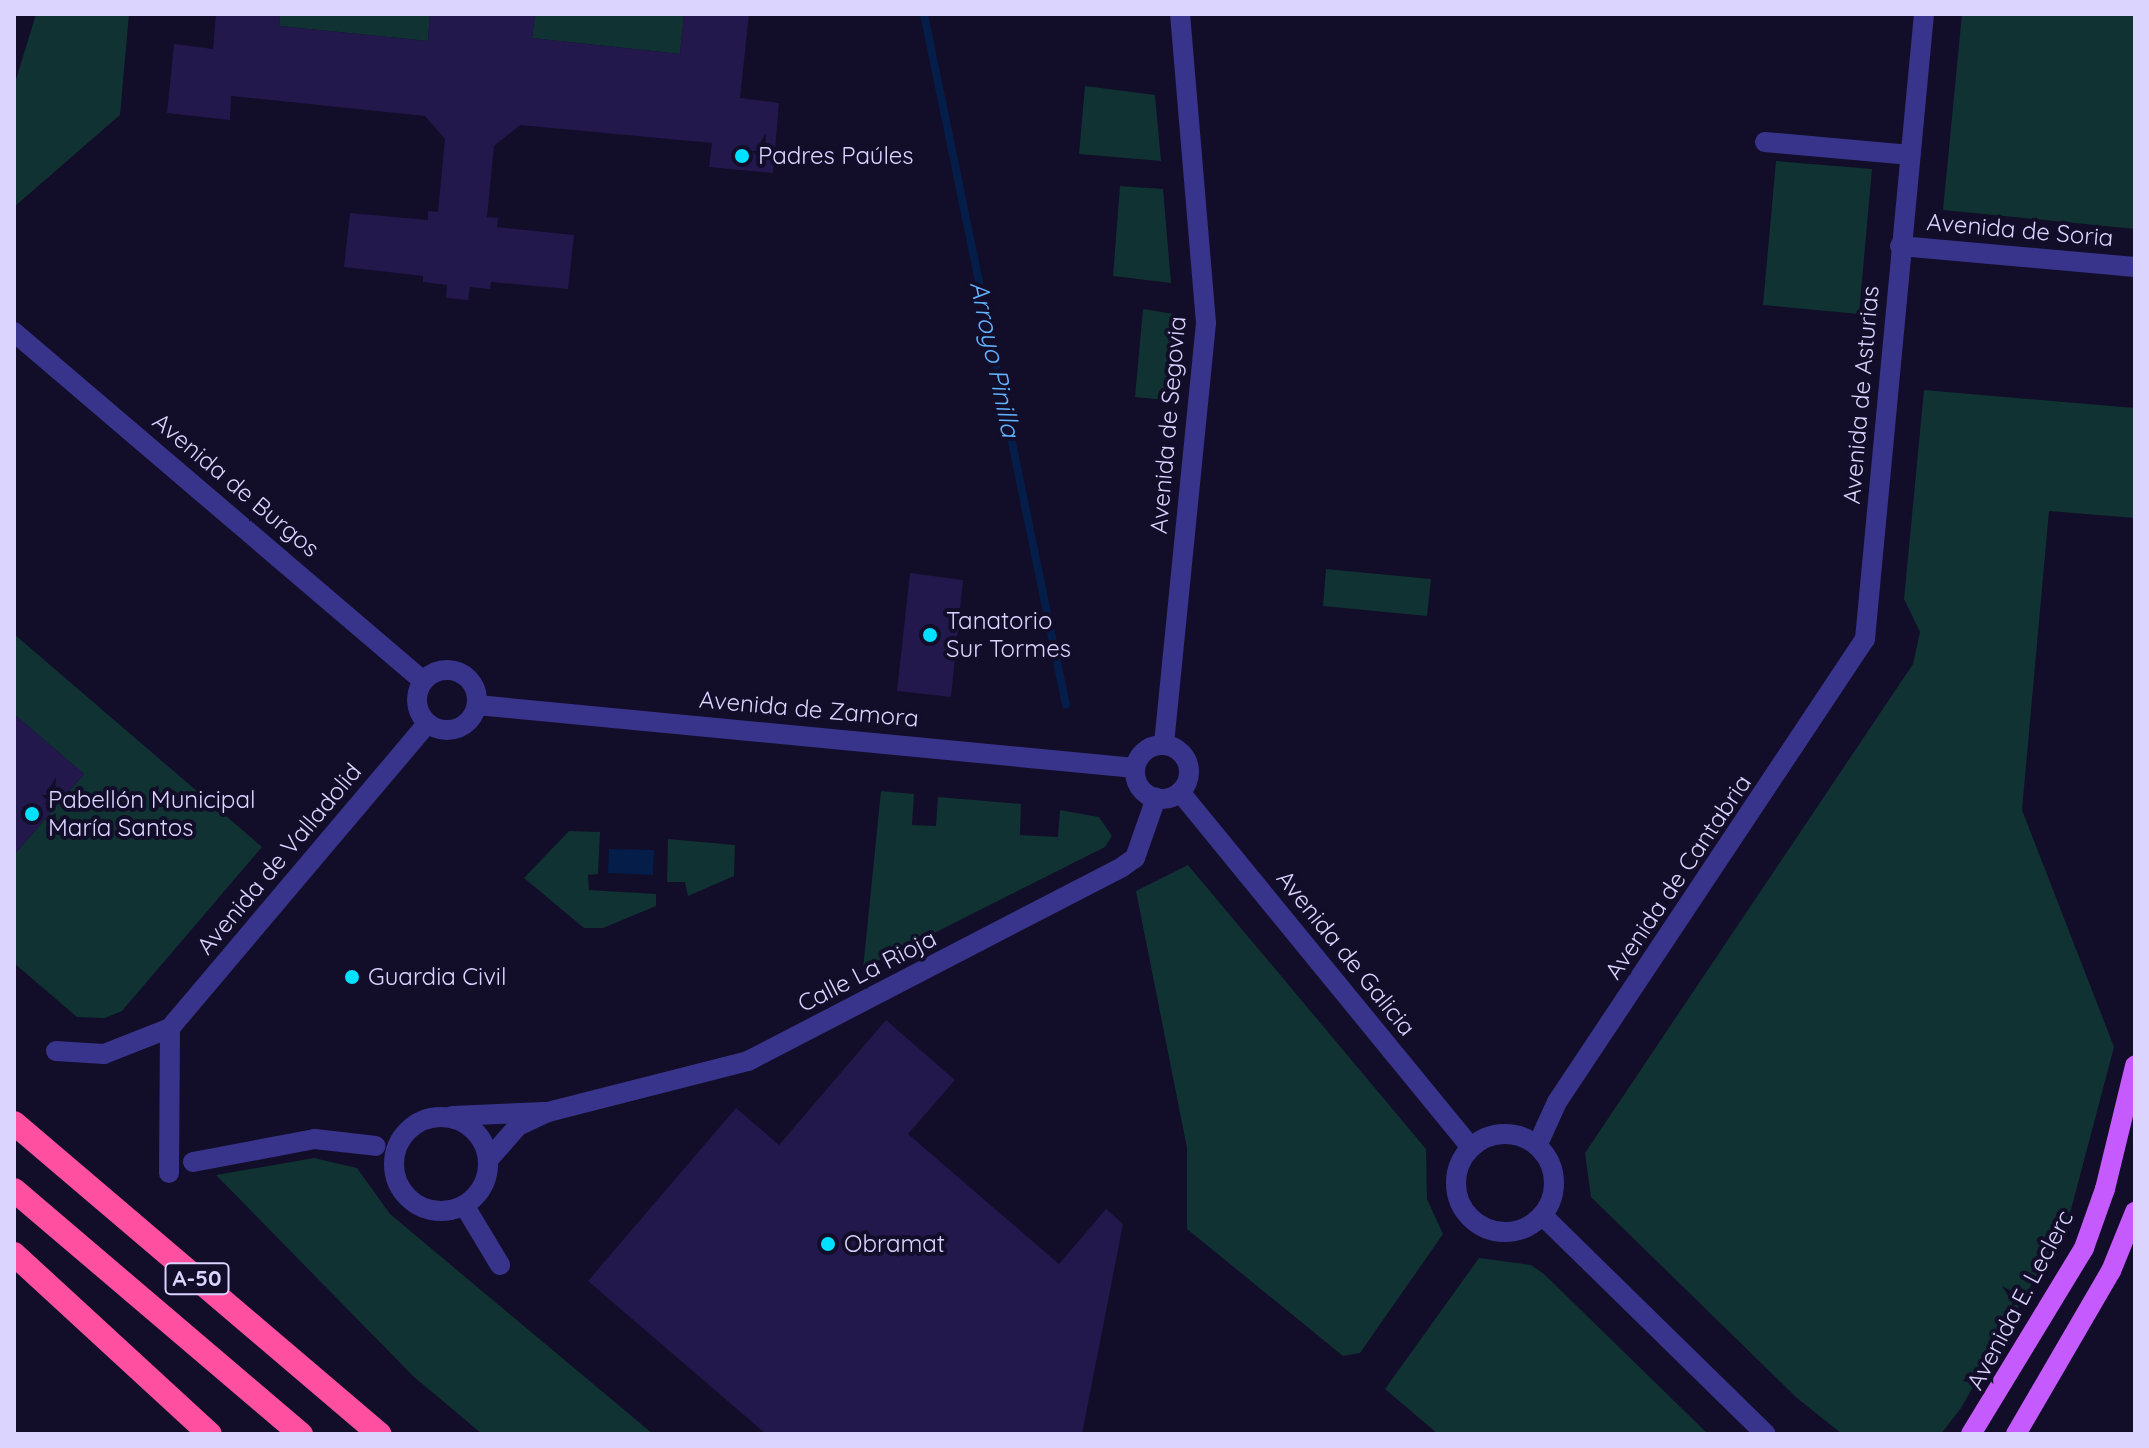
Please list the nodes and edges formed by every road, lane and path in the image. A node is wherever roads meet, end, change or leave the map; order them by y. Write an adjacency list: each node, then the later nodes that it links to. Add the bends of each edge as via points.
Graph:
1 (1180, 14): 12 (street, Avenida de Segovia, via 1206,323)
2 (1924, 14): 4 (street, Avenida de Asturias)
3 (1765, 142): 4 (street)
4 (1910, 155): 5 (street, Avenida de Asturias)
5 (1900, 246): 6 (street, Avenida de Soria); 8 (street, Avenida de Asturias)
6 (2135, 267)
7 (14, 332): 9 (street, Avenida de Burgos)
8 (1865, 639): 23 (street, Avenida de Cantabria, via 1557,1102)
9 (423, 681): 10 (street, via 433,672 460,672 470,680); 11 (street, via 418,711)
10 (477, 705): 11 (street, via 457,729); 13 (street, Avenida de Zamora)
11 (427, 724): 16 (street, Avenida de Valladolid)
12 (1164, 744): 13 (street, via 1140,755); 14 (street, via 1188,763)
13 (1135, 768): 15 (street, via 1139,787)
14 (1180, 792): 15 (street); 24 (street, Avenida de Galicia)
15 (1156, 798): 19 (street, Calle La Rioja, via 1135,858 857,1006 748,1061)
16 (170, 1028): 17 (street, Avenida de Valladolid, via 104,1054); 27 (street)
17 (56, 1051)
18 (2135, 1066): 38 (main road, Avenida E. Leclerc, via 2084,1248)
19 (548, 1112): 20 (street, Calle La Rioja); 25 (street, Calle La Rioja, via 518,1126)
20 (444, 1117): 25 (street, via 474,1130); 29 (street, via 429,1118 403,1136 393,1165 397,1181 417,1205 432,1210)
21 (14, 1123): 36 (highway, A-50)
22 (376, 1146): 26 (street, via 315,1139)
23 (1537, 1146): 24 (street, via 1511,1135); 31 (street, via 1554,1187)
24 (1471, 1147): 31 (street, via 1455,1176 1459,1201 1474,1222 1516,1231)
25 (488, 1160): 29 (street, via 482,1186)
26 (193, 1162)
27 (169, 1173)
28 (14, 1190): 35 (highway, A-50)
29 (464, 1205): 33 (street)
30 (2135, 1212): 39 (main road, via 2111,1271)
31 (1542, 1215): 37 (street)
32 (14, 1254): 34 (highway)
33 (500, 1265)
34 (210, 1434)
35 (301, 1434)
36 (380, 1434)
37 (1766, 1434)
38 (1971, 1434)
39 (2016, 1434)

